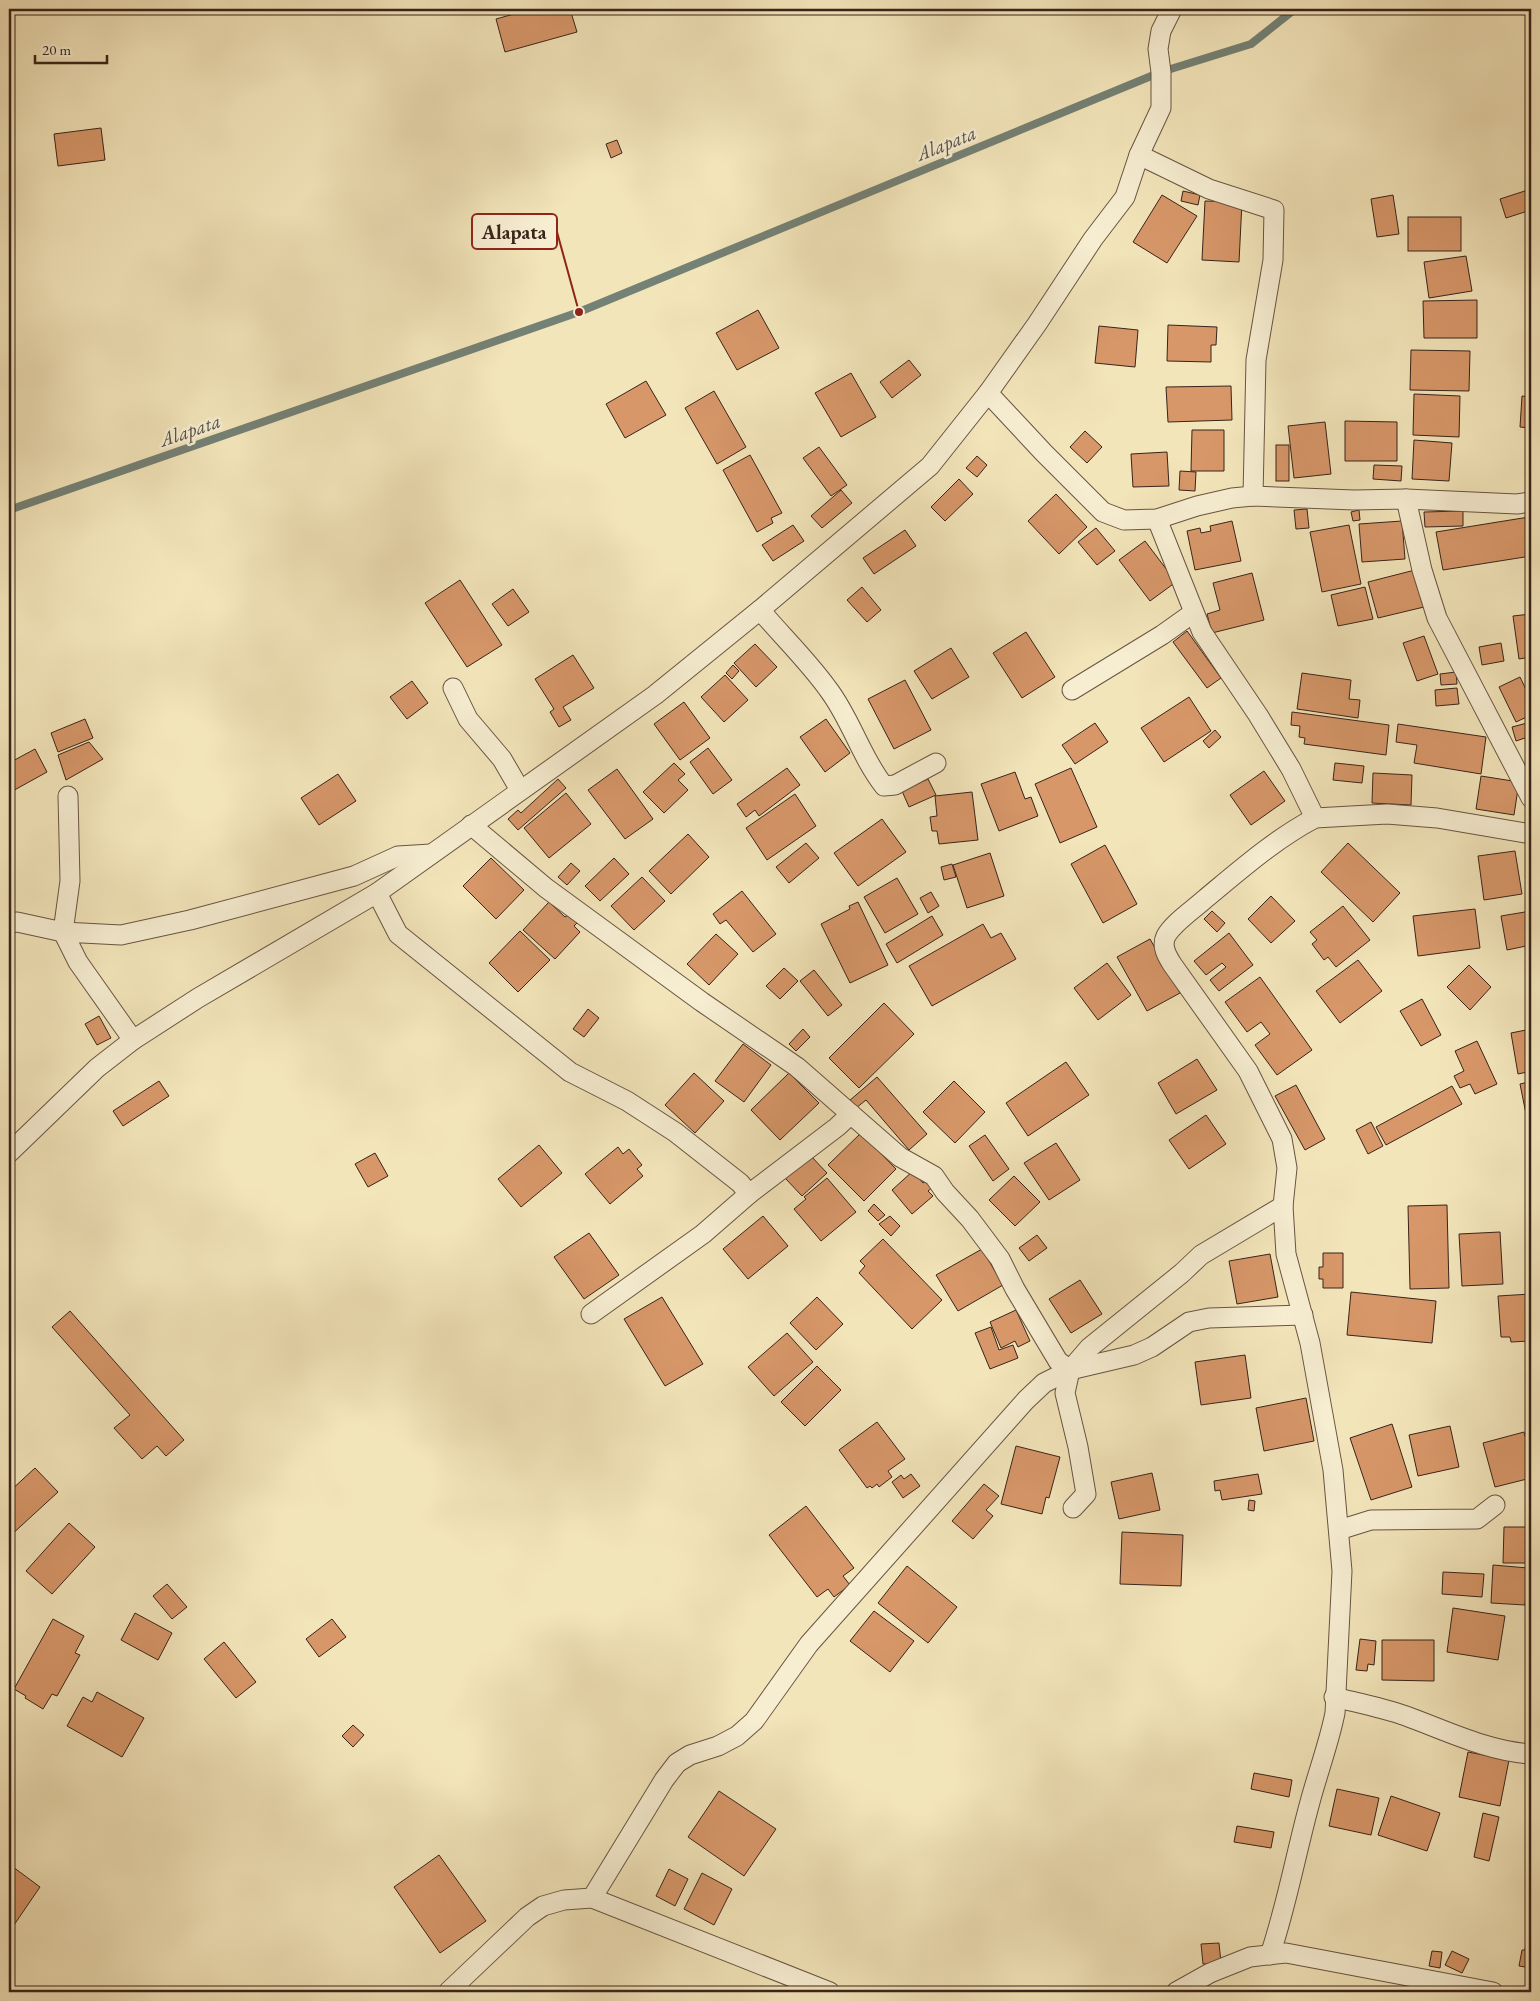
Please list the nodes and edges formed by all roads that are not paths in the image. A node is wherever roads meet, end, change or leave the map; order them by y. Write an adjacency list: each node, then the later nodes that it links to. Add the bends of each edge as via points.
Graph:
1 (1172, 9): 2 (street, via 1158,49 1161,108)
2 (1139, 155): 3 (street, via 1125,197); 4 (street, via 1209,189 1274,210 1273,260 1256,360)
3 (988, 393): 7 (street, via 1103,512 1124,520); 8 (street, via 930,466)
4 (1253, 496): 5 (street); 7 (street, via 1197,506)
5 (1406, 499): 6 (street); 15 (street, via 1437,618)
6 (1531, 502)
7 (1157, 520): 9 (street)
8 (760, 610): 12 (street, via 829,689 884,786 895,786); 13 (street, via 655,695)
9 (1193, 613): 11 (street); 16 (street, via 1291,769)
10 (453, 688): 13 (street, via 468,719 502,759)
11 (1072, 690)
12 (936, 763)
13 (520, 790): 17 (street)
14 (68, 796): 22 (street, via 70,881)
15 (1531, 798)
16 (1315, 818): 18 (street, via 1387,814 1436,818); 27 (street, via 1256,858 1187,915 1166,935 1164,942 1172,964 1248,1071 1282,1139 1287,1168)
17 (471, 825): 19 (street); 24 (street, via 546,888 797,1067)
18 (1531, 834)
19 (431, 854): 20 (street); 22 (street, via 398,856 354,876 121,935)
20 (378, 893): 23 (street, via 198,998); 26 (street, via 398,934 570,1072 627,1101 675,1132 740,1183)
21 (9, 924): 22 (street, via 17,922)
22 (63, 932): 23 (street, via 78,962)
23 (133, 1040): 25 (street, via 97,1068)
24 (851, 1114): 26 (street); 30 (street, via 900,1157 934,1176 1000,1259 1058,1361)
25 (9, 1153)
26 (748, 1194): 28 (street, via 703,1234)
27 (1283, 1206): 29 (street, via 1286,1254); 30 (street, via 1201,1255 1102,1336)
28 (591, 1314)
29 (1303, 1315): 30 (street, via 1209,1318 1190,1322 1152,1347); 33 (street, via 1334,1470)
30 (1070, 1370): 32 (street, via 1065,1393 1086,1494); 36 (street, via 1044,1383 1026,1400 809,1644 754,1721 737,1736 690,1755 677,1764)
31 (1496, 1505): 33 (street, via 1477,1519 1371,1520)
32 (1072, 1508)
33 (1339, 1530): 34 (street, via 1342,1571)
34 (1334, 1697): 35 (street, via 1404,1716 1511,1753); 37 (street, via 1331,1734)
35 (1531, 1754)
36 (592, 1898): 38 (street, via 564,1900 543,1906); 39 (street)
37 (1270, 1955): 40 (street, via 1250,1957 1210,1973); 41 (street, via 1286,1953)
38 (448, 1992)
39 (828, 1992)
40 (1176, 1992)
41 (1493, 1992)

